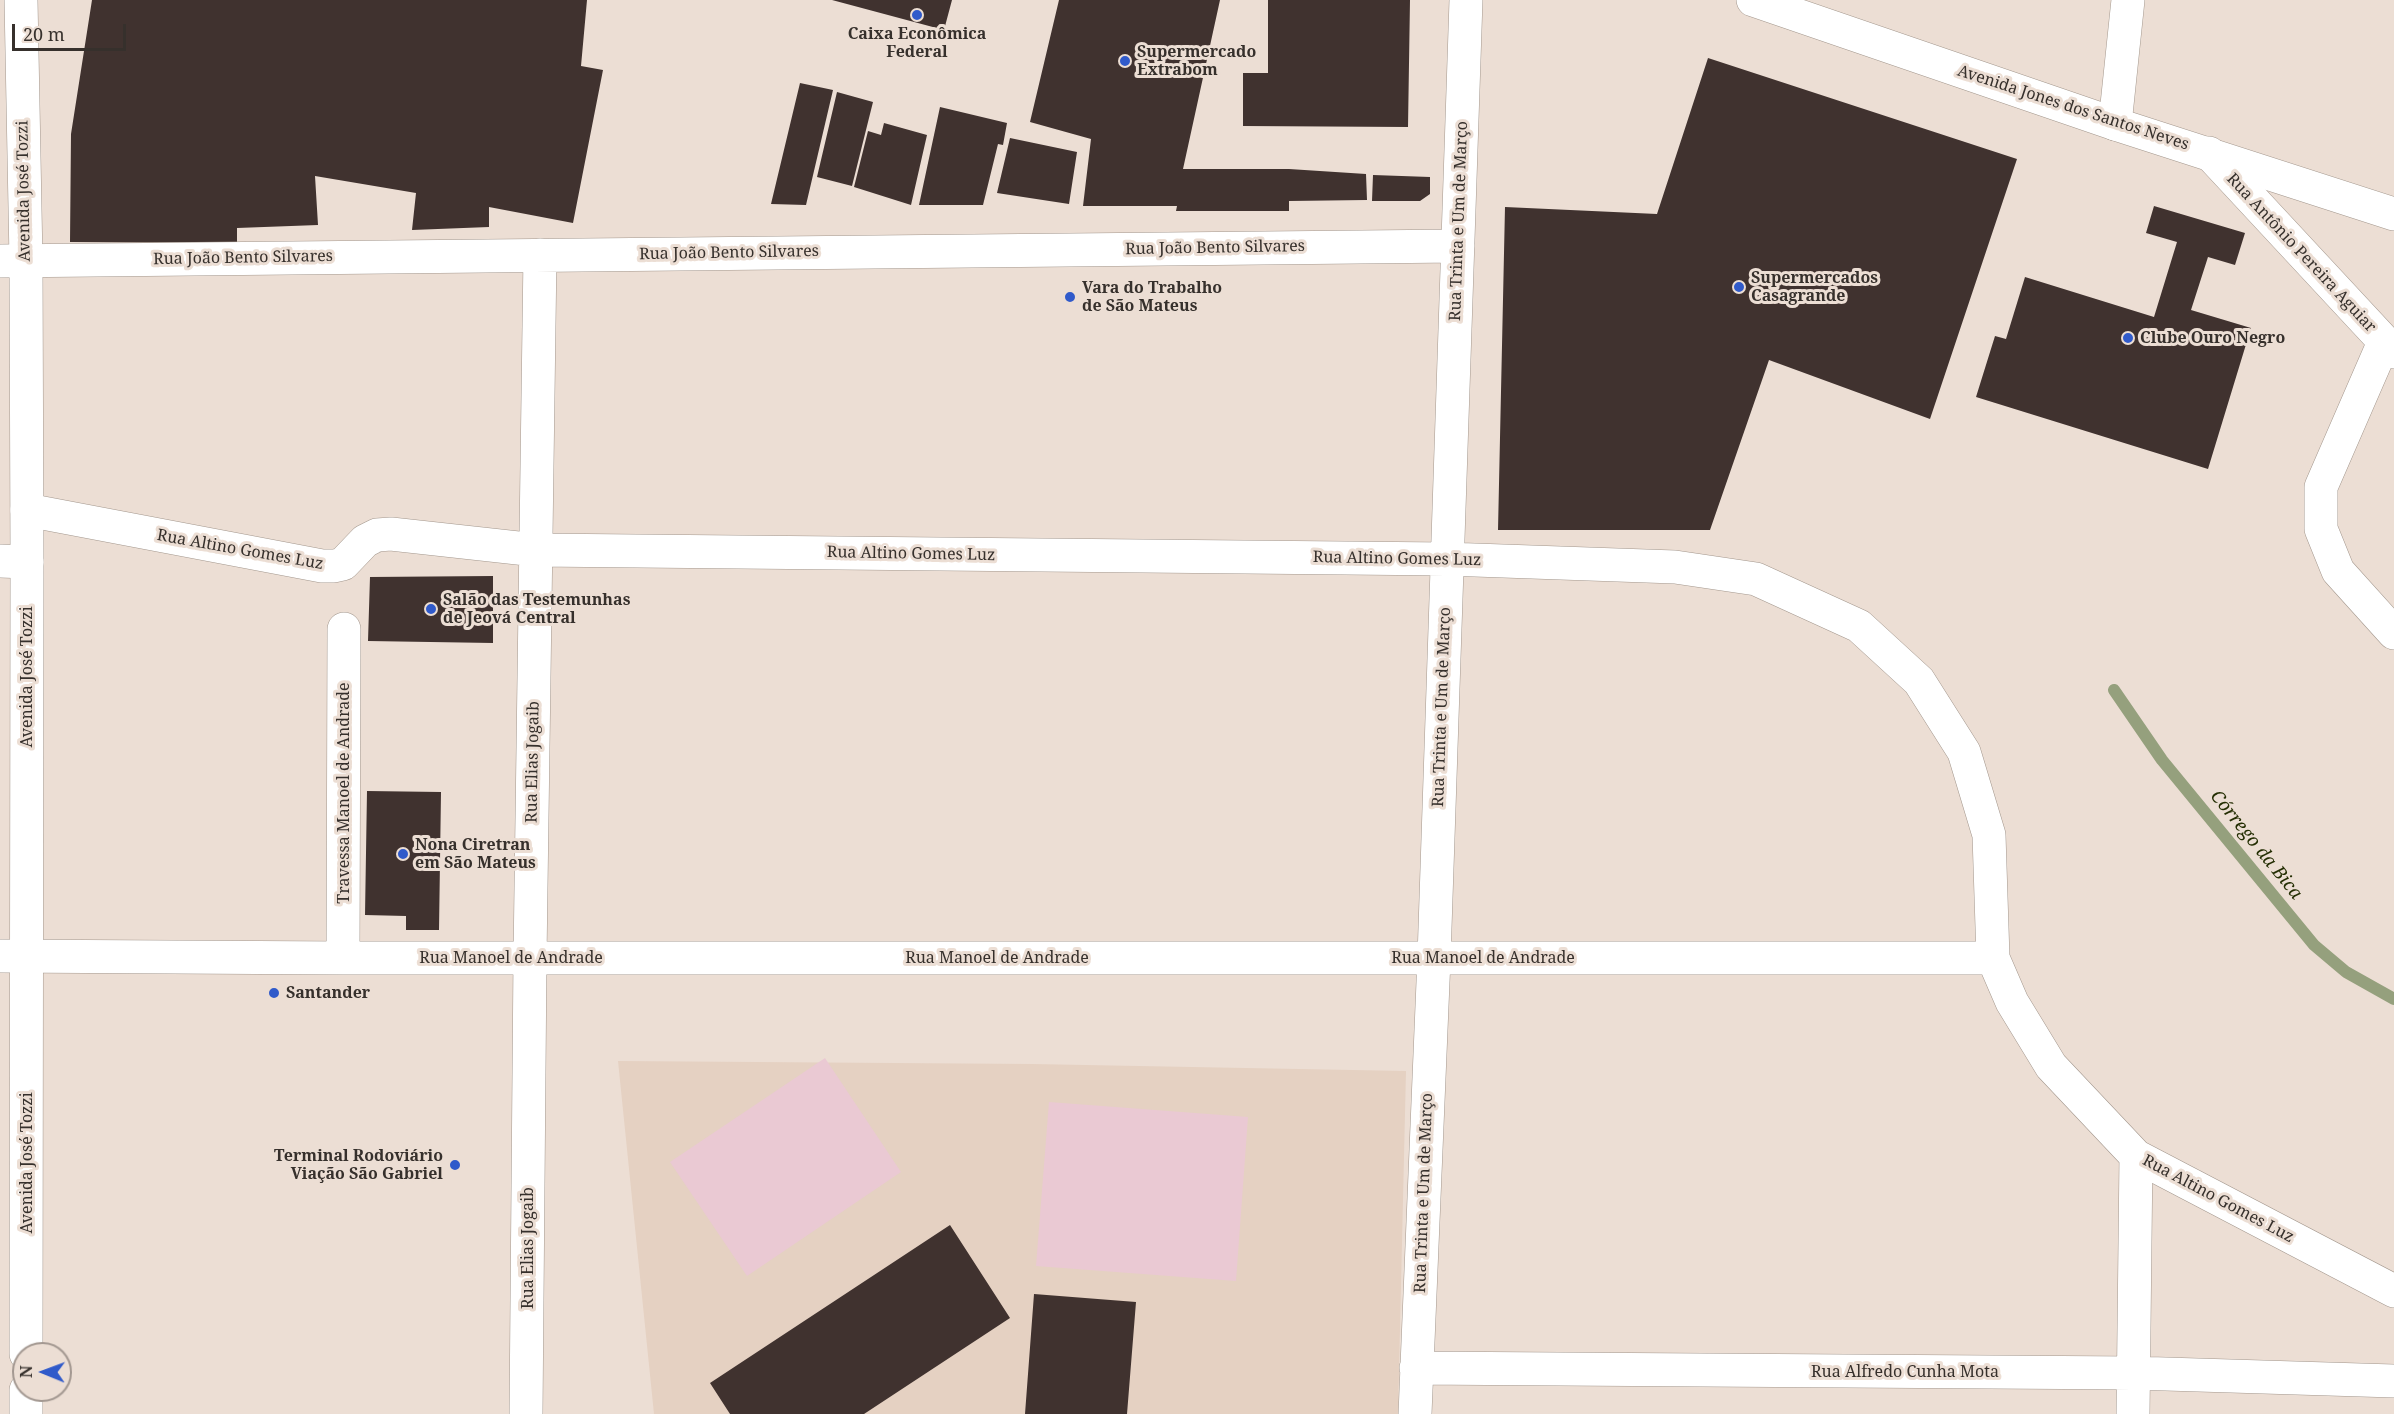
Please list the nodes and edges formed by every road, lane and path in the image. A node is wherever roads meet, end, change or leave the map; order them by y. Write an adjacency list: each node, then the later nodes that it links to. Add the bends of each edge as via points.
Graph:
1 (21, 0): 10 (street, Avenida José Tozzi)
2 (1466, 0): 8 (street, Rua Trinta e Um de Março)
3 (1753, 0): 5 (street, Avenida Jones dos Santos Neves)
4 (2128, 0): 5 (street)
5 (2115, 124): 6 (street, Avenida Jones dos Santos Neves)
6 (2209, 153): 7 (street, Avenida Jones dos Santos Neves); 11 (street, Rua Antônio Pereira Aguiar)
7 (2394, 214)
8 (1458, 246): 9 (street, Rua João Bento Silvares); 14 (street, Rua Trinta e Um de Março)
9 (540, 255): 10 (street, Rua João Bento Silvares); 13 (street, Rua Elias Jogaib)
10 (13, 260): 12 (street, Avenida José Tozzi)
11 (2389, 347): 17 (street, via 2321,487 2321,529 2338,571)
12 (27, 510): 13 (street, Rua Altino Gomes Luz, via 322,566 343,564 365,541 377,535); 15 (street, Avenida José Tozzi)
13 (536, 550): 14 (street, Rua Altino Gomes Luz); 20 (street, Rua Elias Jogaib)
14 (1446, 560): 21 (street, Rua Trinta e Um de Março); 22 (street, Rua Altino Gomes Luz, via 1675,567 1756,579 1858,626 1919,681 1964,752 1989,835)
15 (14, 561): 18 (street, Avenida José Tozzi)
16 (344, 629): 19 (street, Travessa Manoel de Andrade)
17 (2394, 633)
18 (14, 956): 19 (street, Rua Manoel de Andrade); 25 (street, Avenida José Tozzi)
19 (343, 958): 20 (street, Rua Manoel de Andrade)
20 (530, 958): 21 (street, Rua Manoel de Andrade); 29 (street, Rua Elias Jogaib)
21 (1434, 958): 22 (street, Rua Manoel de Andrade); 26 (street, Rua Trinta e Um de Março)
22 (1994, 958): 23 (street, Rua Altino Gomes Luz, via 2012,1002 2051,1066)
23 (2136, 1156): 24 (street, Rua Altino Gomes Luz); 27 (street)
24 (2394, 1291)
25 (26, 1342)
26 (1416, 1368): 27 (street, Rua Alfredo Cunha Mota); 30 (street, Rua Trinta e Um de Março)
27 (2133, 1374): 28 (street, Rua Alfredo Cunha Mota); 31 (street)
28 (2394, 1382)
29 (526, 1414)
30 (1415, 1414)
31 (2133, 1414)

